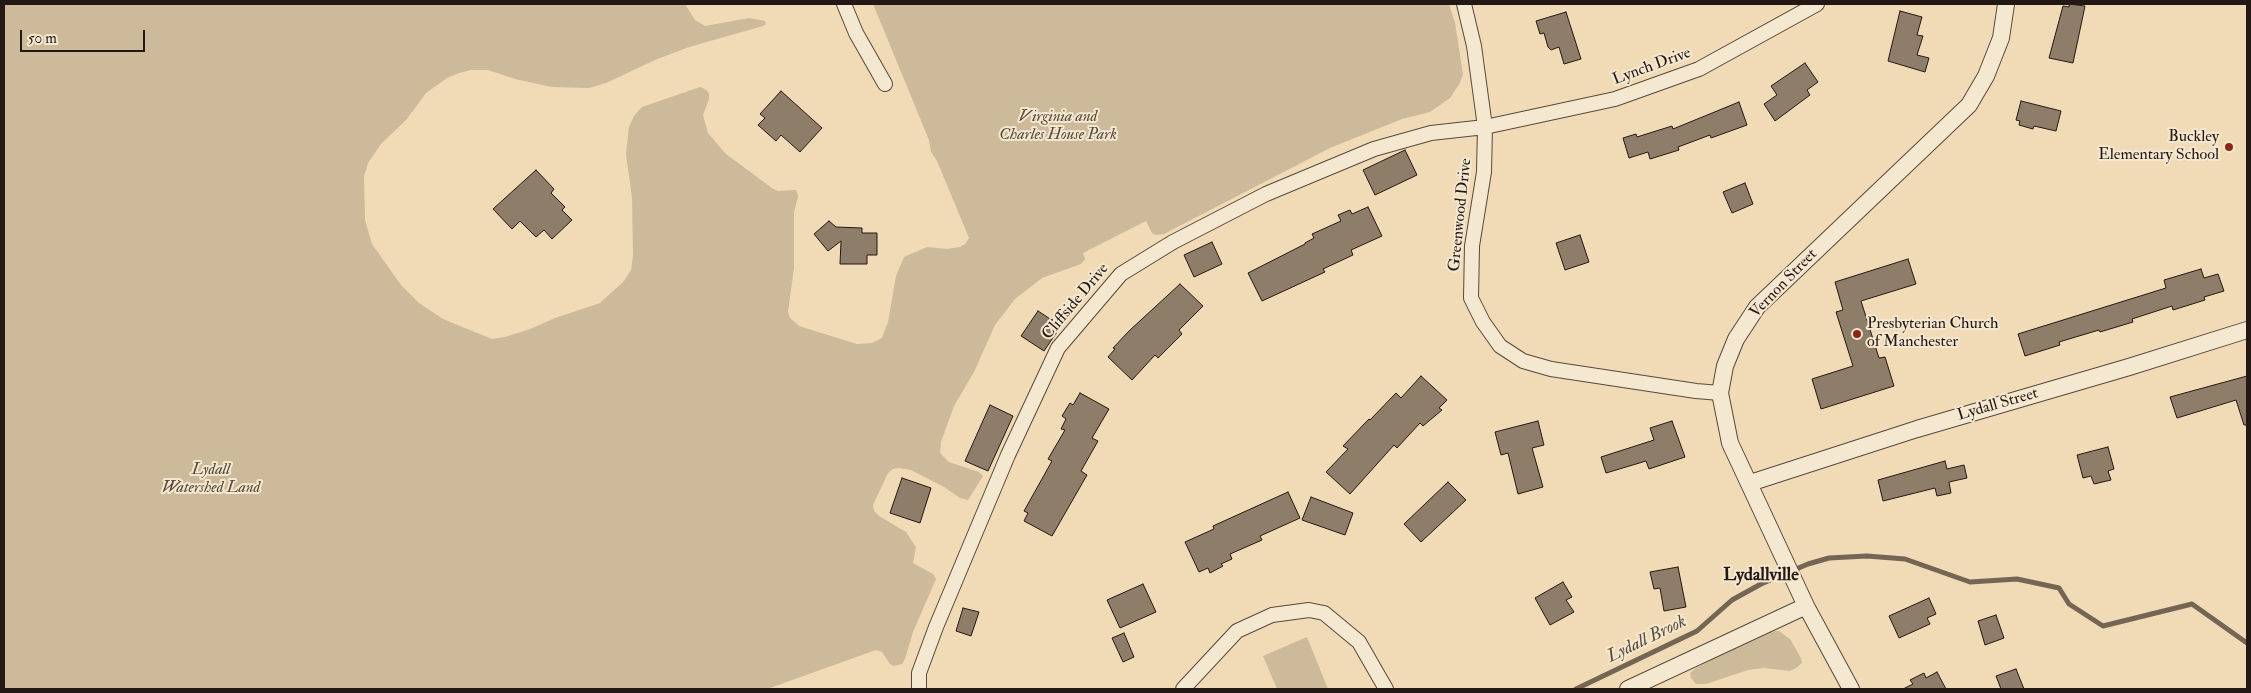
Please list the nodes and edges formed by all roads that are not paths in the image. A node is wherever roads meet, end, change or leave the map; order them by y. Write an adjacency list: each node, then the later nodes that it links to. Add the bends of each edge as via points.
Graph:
1 (844, 4): 5 (street, via 856,33)
2 (1464, 4): 6 (street, Greenwood Drive, via 1474,46)
3 (1817, 4): 6 (street, Lynch Drive, via 1699,69 1615,99)
4 (2006, 4): 8 (street, Vernon Street, via 2001,38 1986,76 1969,104 1757,307 1736,339 1725,366)
5 (885, 84)
6 (1485, 127): 8 (street, Greenwood Drive, via 1484,172 1472,246 1471,298 1500,346 1523,361 1551,369); 11 (street, Cliffside Drive, via 1430,133 1374,149 1266,194 1173,242 1121,274 1058,348 1008,455 936,627 919,673)
7 (2247, 330): 9 (street, Lydall Street, via 1917,428)
8 (1720, 393): 9 (street, Vernon Street, via 1730,443)
9 (1750, 483): 10 (street, Vernon Street)
10 (1806, 606): 14 (street); 15 (street, Vernon Street)
11 (919, 689)
12 (1183, 689): 13 (street, via 1237,631 1272,615 1310,610 1324,613 1359,642)
13 (1386, 689)
14 (1628, 689)
15 (1851, 689)

